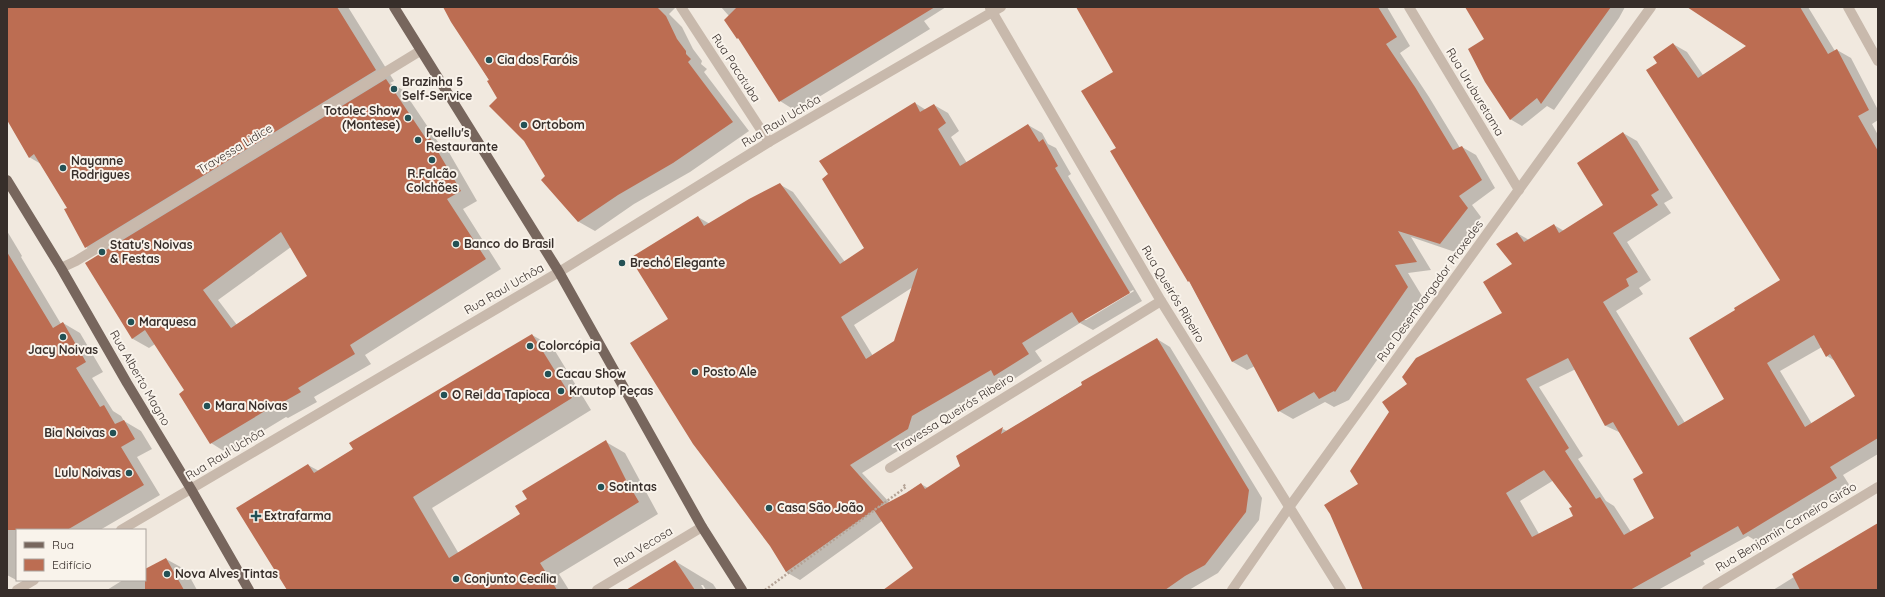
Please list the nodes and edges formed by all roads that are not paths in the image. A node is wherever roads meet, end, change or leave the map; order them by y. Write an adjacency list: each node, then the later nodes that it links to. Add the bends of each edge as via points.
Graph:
1 (394, 7): 7 (main road)
2 (680, 7): 9 (street, Rua Pacatuba)
3 (1409, 7): 11 (street, Rua Uruburetama)
4 (1651, 7): 11 (street, Rua Desembargador Praxedes)
5 (1848, 7): 8 (street)
6 (995, 9): 9 (street, Rua Raul Uchôa); 14 (street, Rua Queirós Ribeiro)
7 (420, 51): 12 (street, Travessa Lidice); 13 (main road)
8 (1878, 61)
9 (769, 142): 13 (street, Rua Raul Uchôa)
10 (7, 180): 12 (main road, Rua Alberto Magno)
11 (1519, 190): 18 (street, Rua Desembargador Praxedes)
12 (61, 268): 17 (main road, Rua Alberto Magno)
13 (559, 272): 17 (street, Rua Raul Uchôa); 19 (main road)
14 (1161, 301): 15 (street, Travessa Queirós Ribeiro); 18 (street, Rua Queirós Ribeiro)
15 (890, 468)
16 (1878, 487): 28 (street, Rua Benjamin Carneiro Girão)
17 (191, 489): 20 (street, Rua Raul Uchôa); 23 (main road, Rua Alberto Magno)
18 (1290, 506): 26 (street, Rua Desembargador Praxedes); 27 (street, Rua Queirós Ribeiro)
19 (702, 527): 24 (street, Rua Vecosa); 25 (main road)
20 (123, 529)
21 (32, 581): 22 (street)
22 (17, 590)
23 (249, 590)
24 (597, 590)
25 (742, 590)
26 (1232, 590)
27 (1341, 590)
28 (1707, 590)

